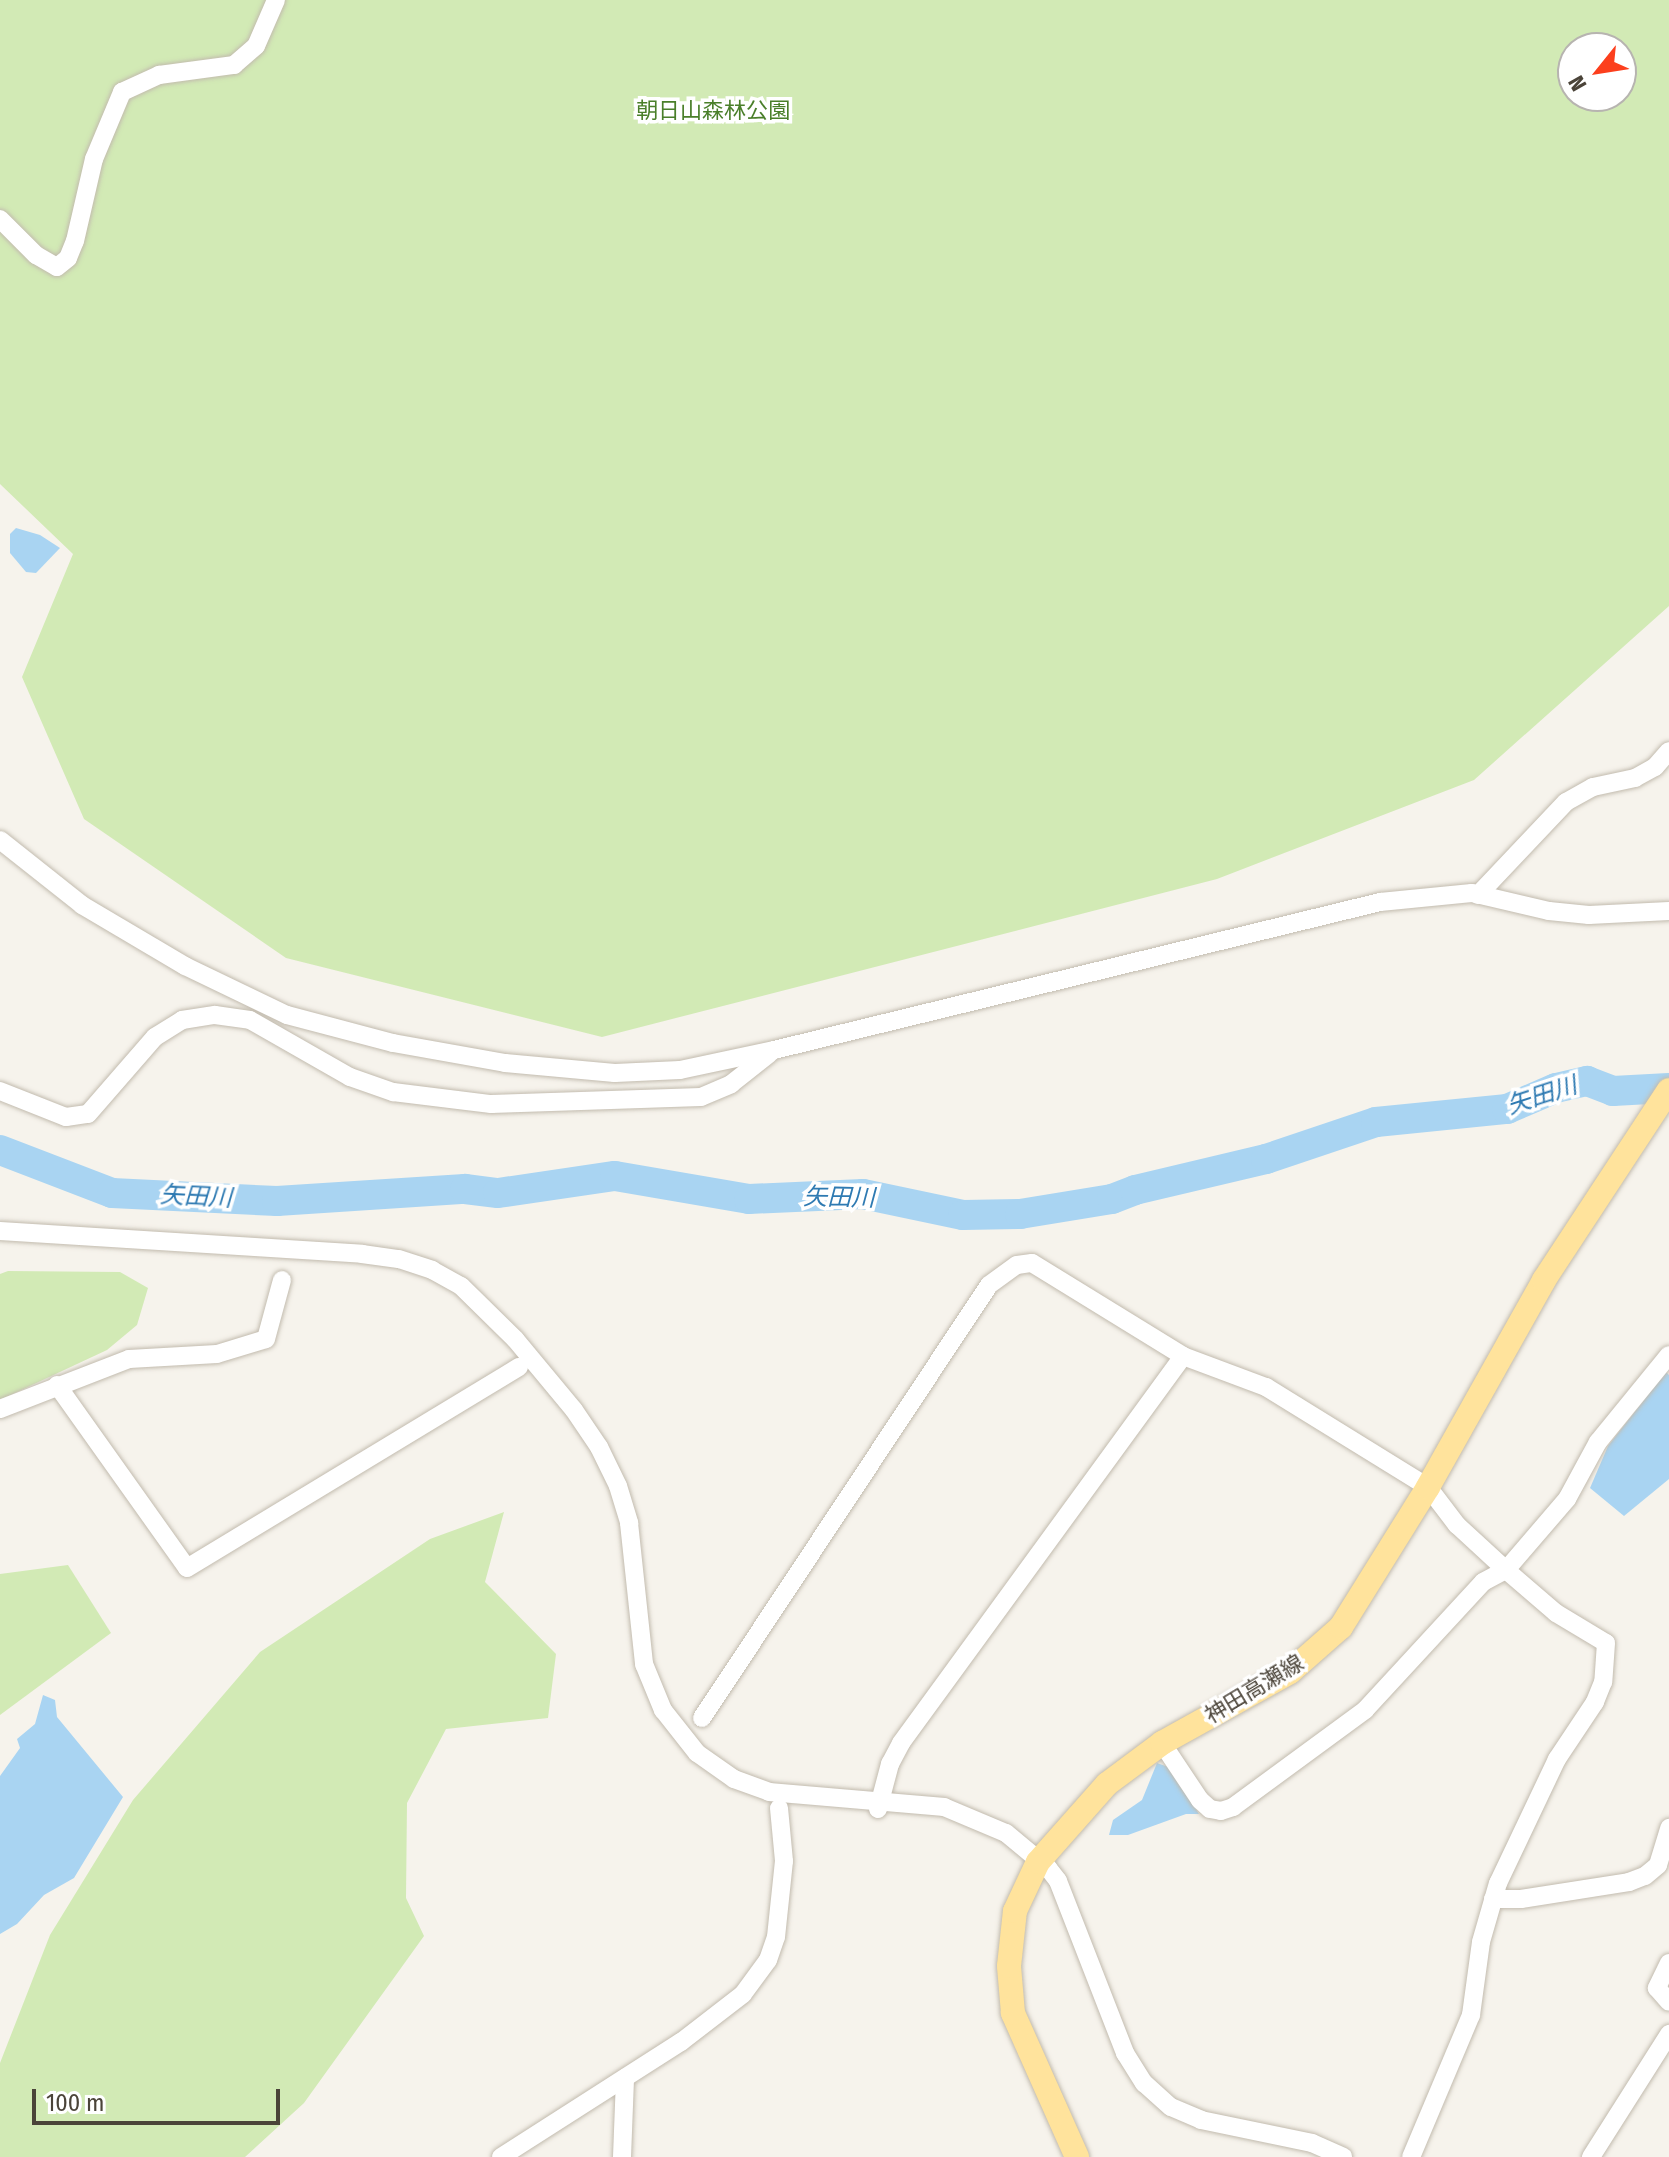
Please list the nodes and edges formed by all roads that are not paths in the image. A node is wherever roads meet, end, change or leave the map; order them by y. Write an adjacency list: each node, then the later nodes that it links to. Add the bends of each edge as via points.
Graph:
1 (276, 0): 2 (street, via 256,46 234,65 159,75 122,92 94,159 75,241 57,267 36,255)
2 (0, 219)
3 (1669, 751): 5 (street, via 1635,778 1593,787 1566,802)
4 (0, 840): 7 (street, via 82,905 185,966 287,1015 359,1036 505,1063 615,1073 680,1070)
5 (1478, 895): 6 (street, via 1589,915); 7 (street, via 1380,902)
6 (1669, 911)
7 (774, 1050): 9 (street, via 731,1084 701,1097 491,1104 393,1092 350,1077 250,1020 215,1015 182,1020 155,1037 88,1114 66,1117)
8 (1669, 1090): 17 (main road, 神田高瀬線, via 1544,1280)
9 (0, 1091)
10 (0, 1231): 21 (street, via 362,1254 399,1259 461,1286 574,1410 618,1486 636,1563 644,1664 677,1732 713,1766 751,1786)
11 (282, 1280): 15 (street, via 266,1339 217,1354 129,1359)
12 (1669, 1355): 18 (street, via 1598,1442 1567,1499)
13 (1183, 1356): 17 (street, via 1266,1387); 19 (street, via 1032,1263 1017,1265 989,1285); 21 (street, via 901,1743)
14 (519, 1367): 15 (street, via 187,1568)
15 (57, 1385): 16 (street)
16 (0, 1409)
17 (1428, 1487): 18 (street, via 1457,1525); 20 (main road, 神田高瀬線, via 1341,1627 1290,1672)
18 (1506, 1570): 20 (street, via 1483,1582 1365,1710 1233,1807 1210,1809 1200,1800); 25 (street, via 1556,1613 1606,1643 1607,1661 1595,1702 1543,1785)
19 (702, 1718)
20 (1162, 1743): 24 (main road, 神田高瀬線, via 1107,1784)
21 (879, 1805): 24 (street, via 944,1807 980,1819 1006,1833)
22 (779, 1808): 29 (street, via 783,1899 768,1960 743,1994)
23 (1669, 1828): 25 (street, via 1658,1865 1645,1876 1521,1899)
24 (1038, 1862): 32 (main road, 神田高瀬線, via 1015,1911 1009,1966 1013,2013); 33 (street, via 1048,1868 1069,1904 1125,2053 1144,2083 1171,2107 1201,2120 1312,2143)
25 (1493, 1899): 34 (street, via 1471,2015)
26 (1669, 1963): 27 (street, via 1657,1988)
27 (1665, 1997)
28 (1669, 2034): 35 (street)
29 (625, 2078): 30 (street); 31 (street)
30 (501, 2157)
31 (622, 2157)
32 (1077, 2157)
33 (1343, 2157)
34 (1411, 2157)
35 (1591, 2157)

